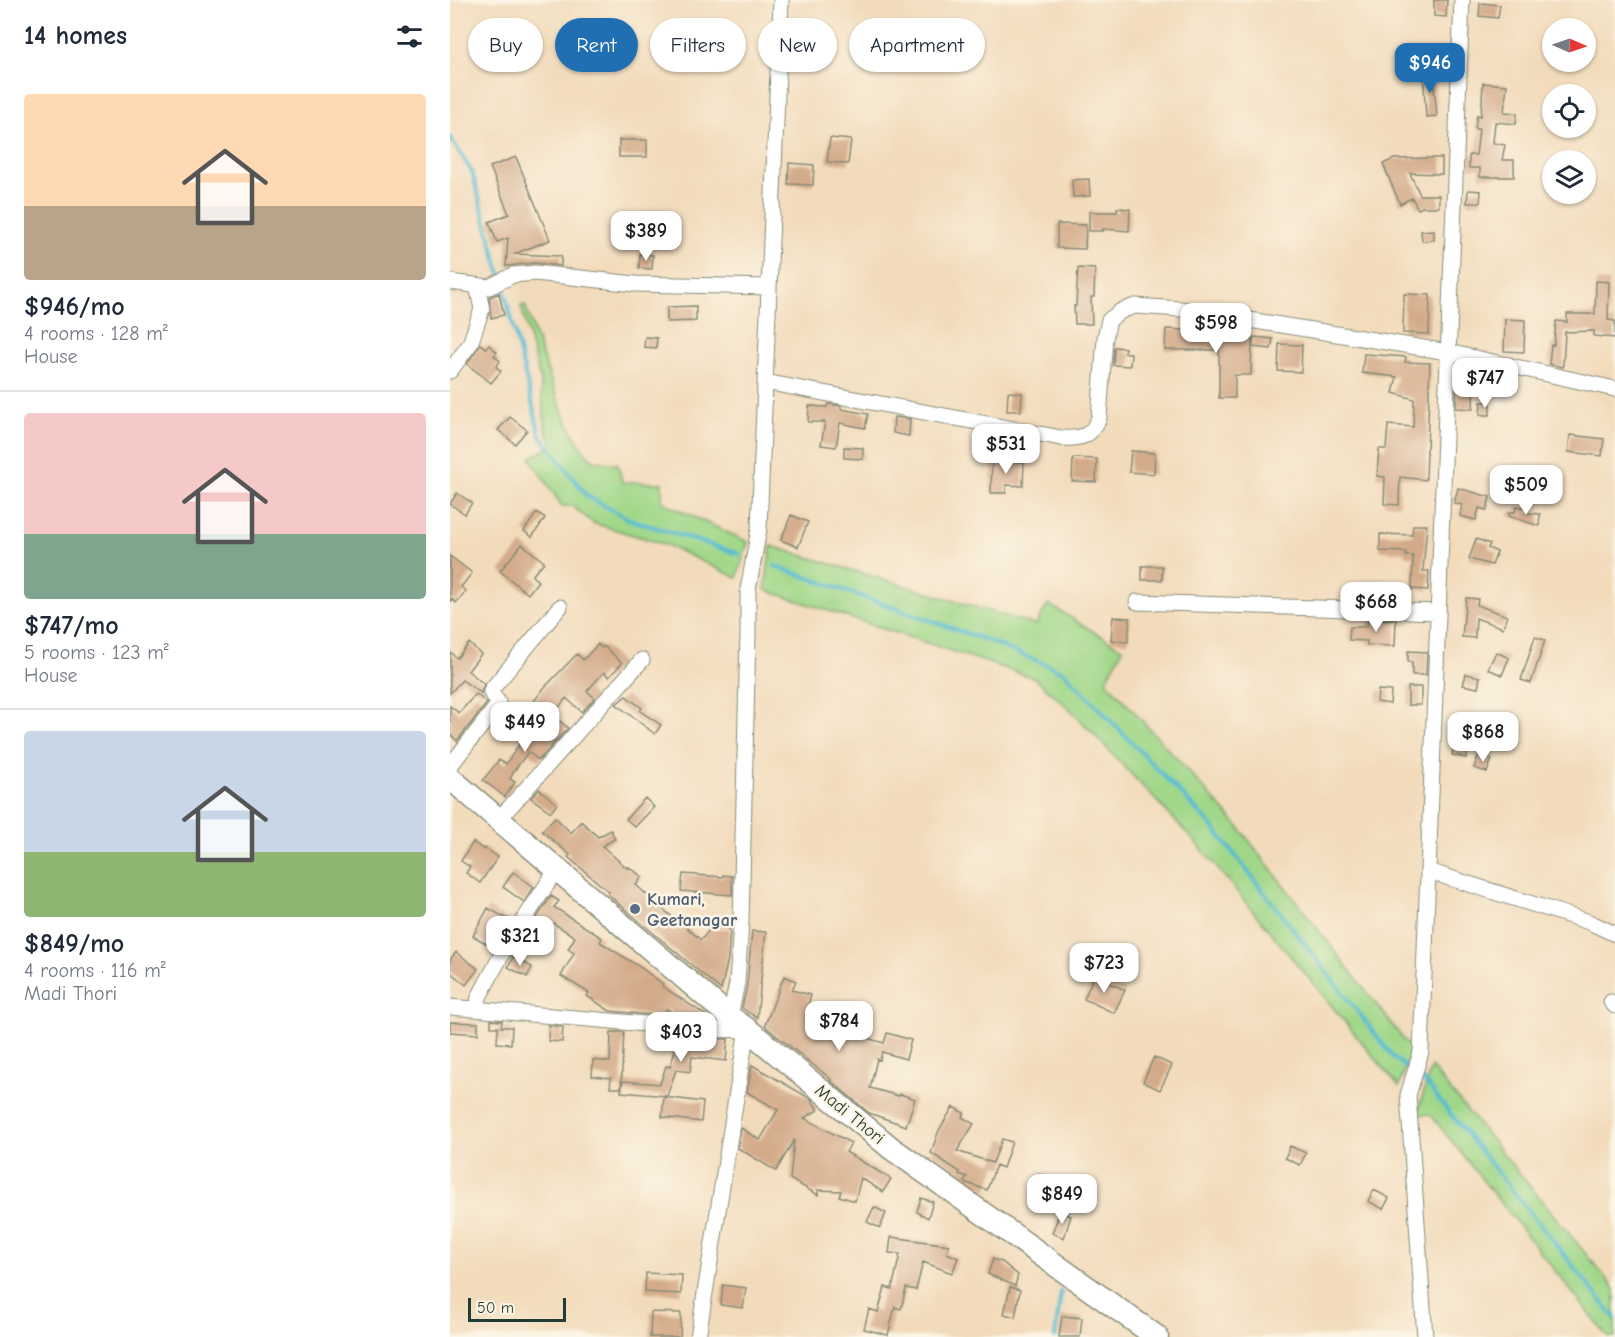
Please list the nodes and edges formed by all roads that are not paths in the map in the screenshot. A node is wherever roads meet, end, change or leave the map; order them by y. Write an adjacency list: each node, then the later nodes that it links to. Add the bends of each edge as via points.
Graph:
1 (781, 0): 5 (street)
2 (1462, 0): 6 (street)
3 (450, 282): 4 (street)
4 (483, 287): 5 (street, via 513,275 535,273 635,284); 7 (street, via 482,309 470,344)
5 (769, 287): 8 (street)
6 (1448, 352): 8 (street, via 1181,309 1136,306 1121,310 1109,320 1099,418 1094,429 1077,439); 9 (street); 12 (street)
7 (450, 371)
8 (765, 382): 22 (street, via 759,529 748,590)
9 (1615, 389)
10 (1137, 602): 12 (street)
11 (560, 607): 14 (street, via 496,682 490,692 497,706)
12 (1438, 612): 18 (street)
13 (642, 660): 16 (street)
14 (450, 766)
15 (450, 778): 16 (main road, Madi Thori)
16 (500, 819): 17 (main road, Madi Thori)
17 (557, 869): 21 (street, via 503,952 479,997); 22 (main road, Madi Thori)
18 (1428, 871): 19 (street, via 1589,922); 25 (street, via 1421,1052 1408,1095)
19 (1615, 934)
20 (450, 1007): 21 (street)
21 (477, 1009): 22 (street, via 715,1030)
22 (738, 1023): 23 (street); 24 (main road, Madi Thori, via 891,1148)
23 (698, 1337)
24 (1157, 1337)
25 (1425, 1337)

